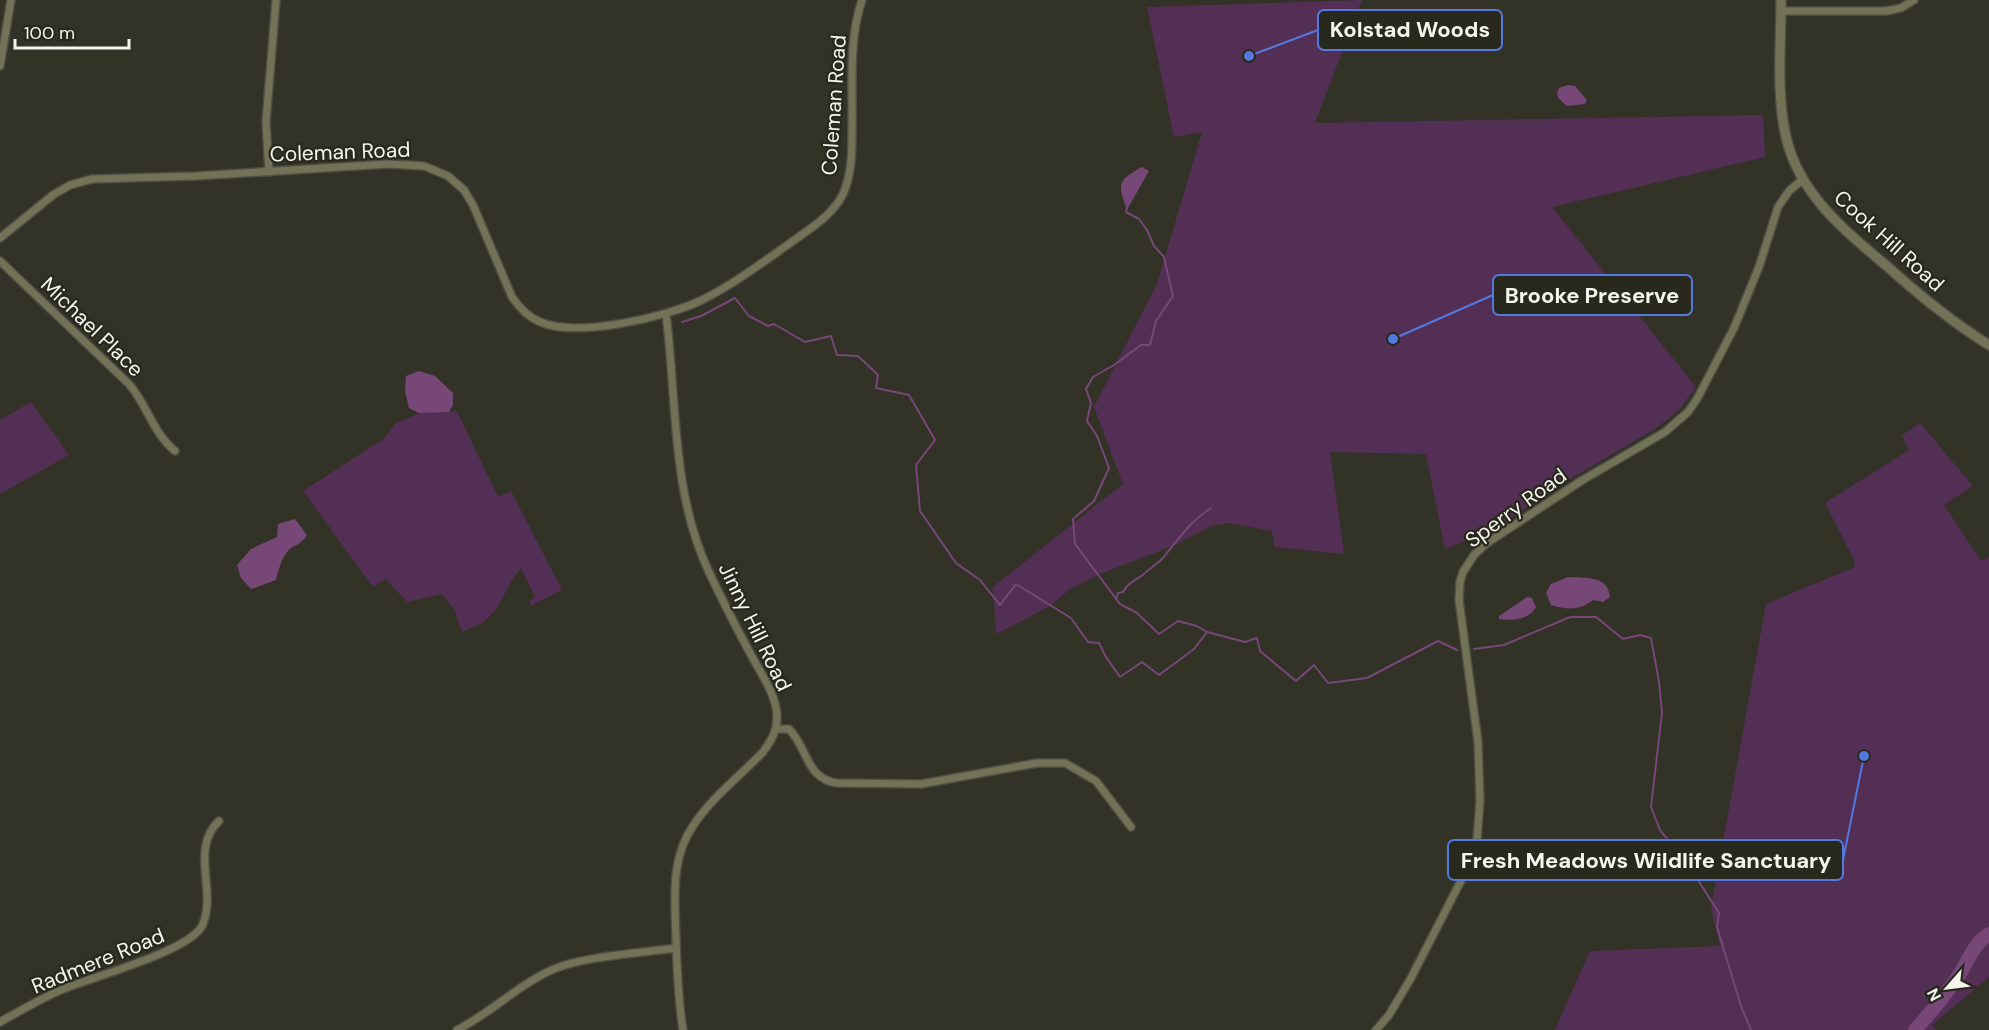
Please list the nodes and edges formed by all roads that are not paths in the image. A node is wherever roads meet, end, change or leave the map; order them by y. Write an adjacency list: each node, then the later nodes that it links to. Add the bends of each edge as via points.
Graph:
1 (11, 0): 7 (street)
2 (276, 0): 8 (street, via 267,92)
3 (862, 0): 12 (street, Coleman Road, via 854,46 851,160 840,201 814,225 736,280 704,299)
4 (1781, 0): 6 (street, Cook Hill Road)
5 (1914, 0): 6 (street, via 1886,11)
6 (1781, 11): 9 (street, Cook Hill Road, via 1783,121)
7 (0, 66)
8 (269, 172): 10 (street, Coleman Road, via 81,181 46,199); 12 (street, Coleman Road, via 387,164 438,170 455,181 470,199 512,297 531,318 551,326 580,328)
9 (1803, 179): 13 (street, Cook Hill Road, via 1826,211 1861,244 1943,315); 23 (street, Sperry Road, via 1788,191 1778,207 1734,328 1688,412 1665,432 1487,543 1463,572 1460,611 1479,769 1477,840 1466,871 1411,978)
10 (0, 238)
11 (0, 261): 14 (street, Michael Place, via 129,384 157,432)
12 (666, 314): 15 (street, Jinny Hill Road, via 681,471 693,531 708,571 773,699)
13 (1989, 345)
14 (175, 451)
15 (776, 729): 17 (street, via 789,729 795,735 814,772 825,782 921,784 1037,763 1065,763 1096,781); 18 (street, via 763,752 699,817 685,840 676,872)
16 (219, 821): 19 (street, Radmere Road, via 212,827 204,854 208,906 201,928 180,946 61,990)
17 (1131, 827)
18 (676, 948): 20 (street, via 555,968 523,986); 22 (street)
19 (0, 1022)
20 (471, 1027): 21 (street)
21 (457, 1030)
22 (683, 1030)
23 (1376, 1030)

